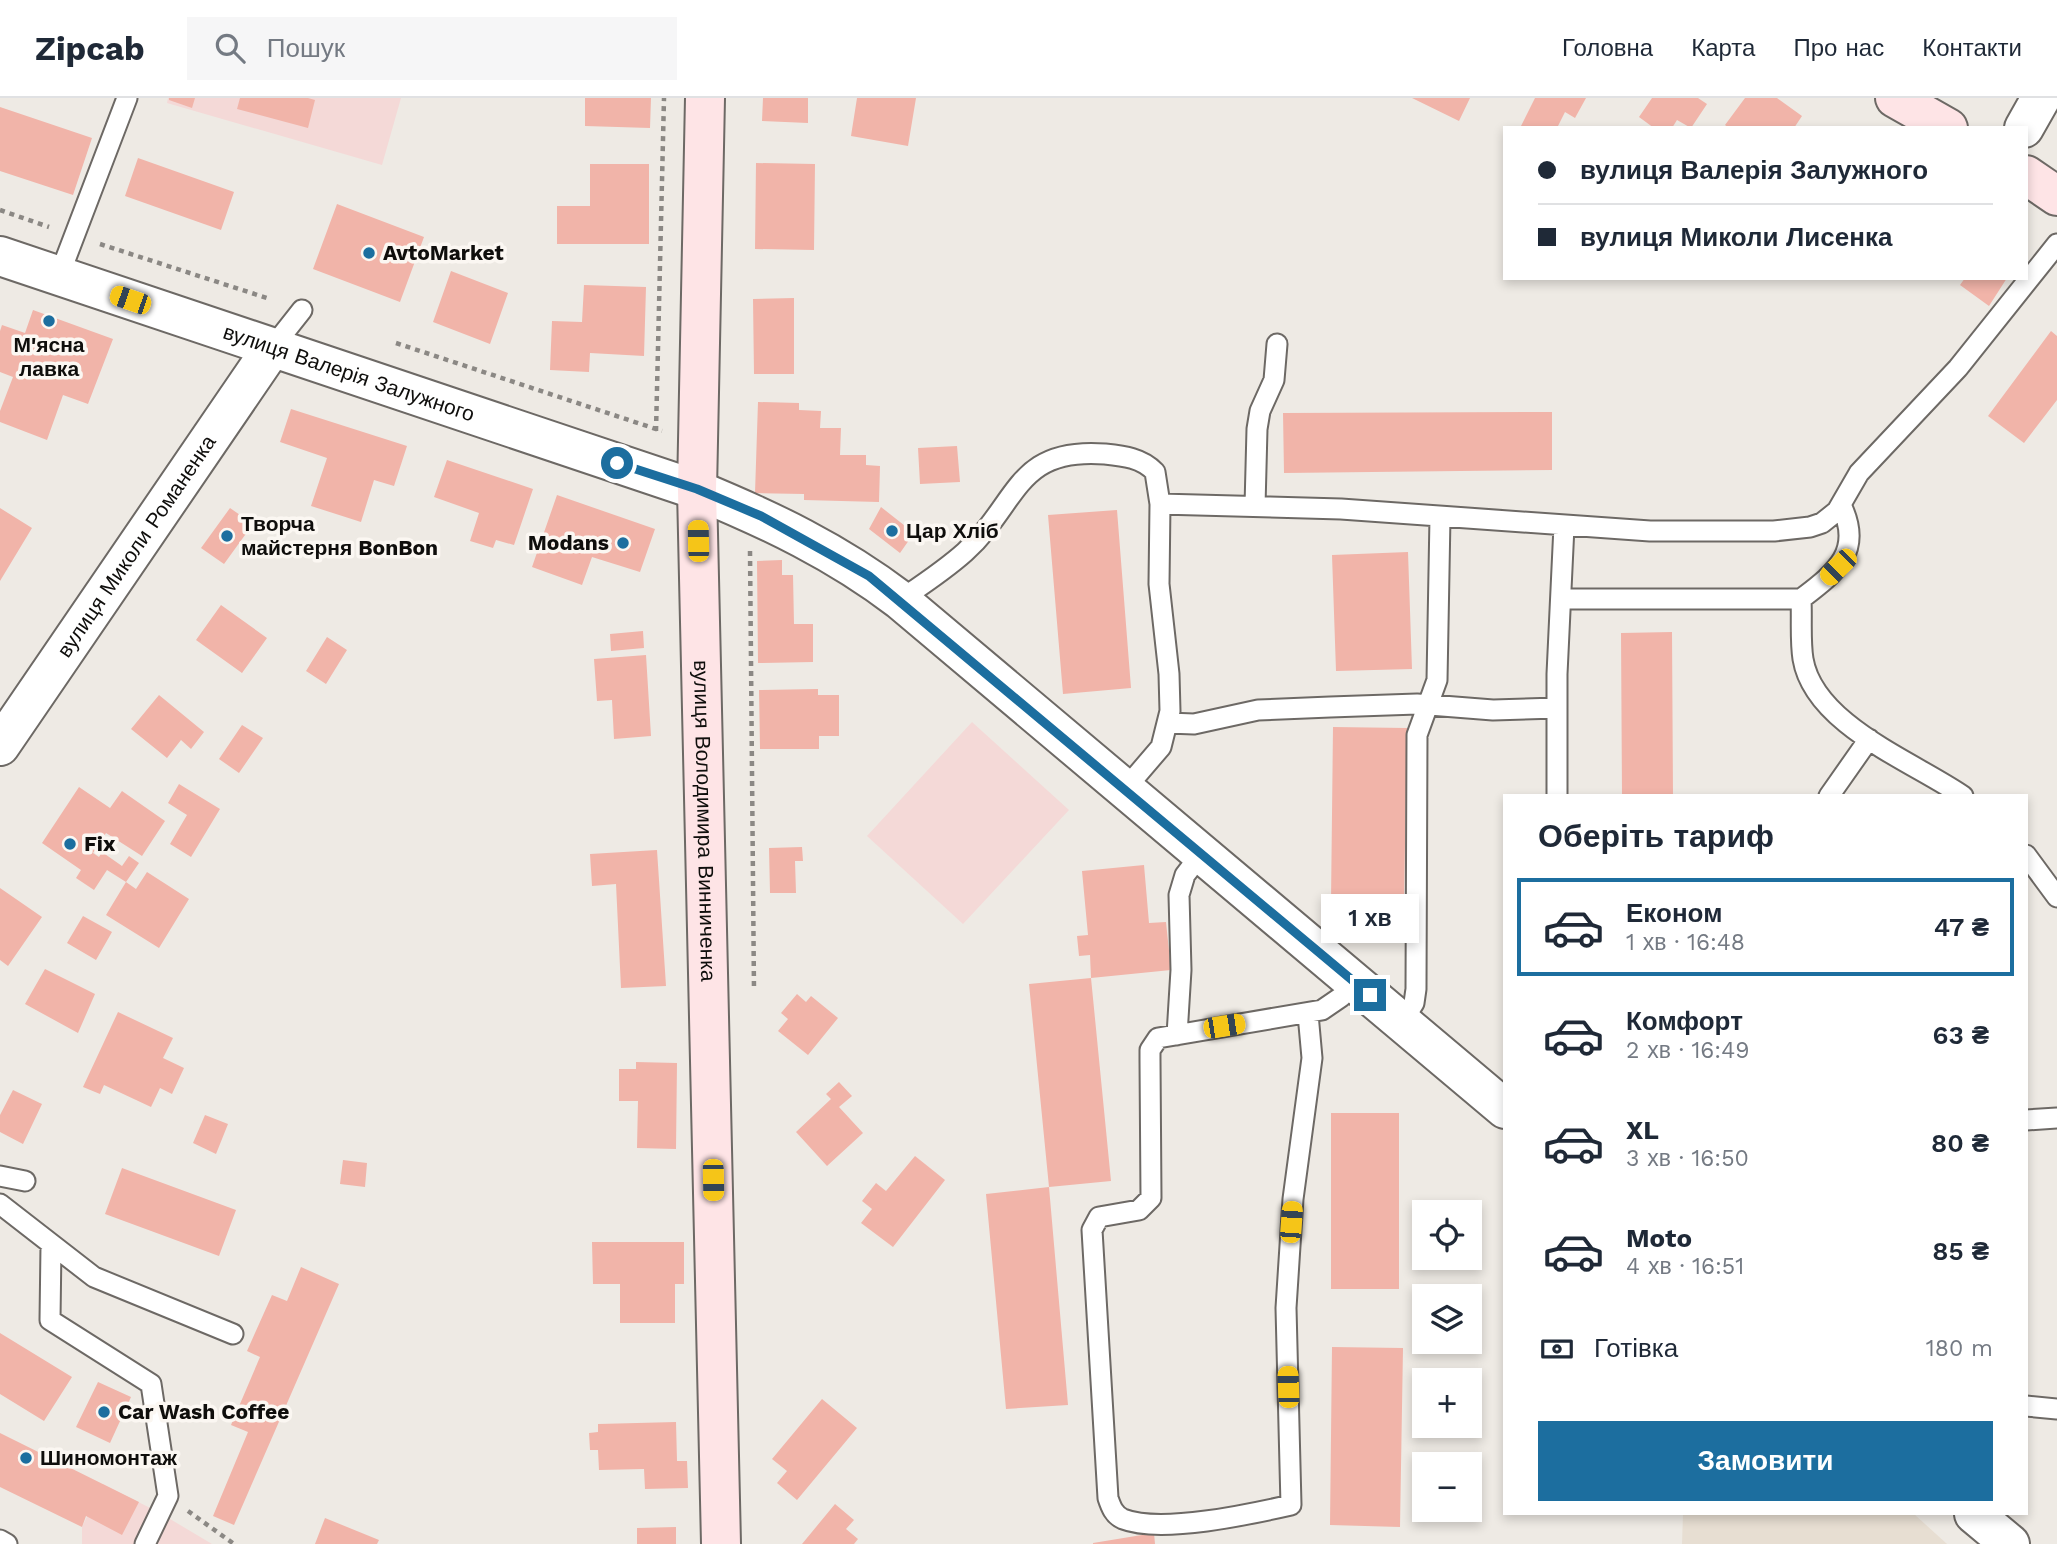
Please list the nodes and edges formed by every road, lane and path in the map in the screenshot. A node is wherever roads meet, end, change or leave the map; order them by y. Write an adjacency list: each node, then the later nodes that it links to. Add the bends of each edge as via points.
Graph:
1 (127, 98): 11 (lane)
2 (664, 98): 20 (path)
3 (705, 98): 21 (main road, вулиця Володимира Винниченка)
4 (1895, 98): 6 (main road)
5 (2041, 98): 7 (street)
6 (1944, 126)
7 (2025, 126)
8 (2028, 176): 9 (main road)
9 (2057, 196)
10 (0, 210): 11 (path)
11 (76, 236): 14 (lane); 15 (path)
12 (2057, 244): 24 (lane, via 1973,351 1859,473)
13 (0, 256): 14 (street, вулиця Валерія Залужного)
14 (59, 276): 19 (street, вулиця Валерія Залужного)
15 (270, 299)
16 (302, 310): 19 (lane)
17 (396, 343): 20 (path)
18 (1277, 344): 25 (lane, via 1274,380 1257,429)
19 (272, 348): 22 (street, вулиця Валерія Залужного); 36 (street, вулиця Миколи Романенка)
20 (656, 431): 21 (path)
21 (697, 432): 22 (main road, вулиця Володимира Винниченка)
22 (697, 489): 31 (street, вулиця Валерія Залужного, via 792,531 869,576); 65 (main road, вулиця Володимира Винниченка)
23 (1160, 504): 25 (lane); 31 (lane, via 1155,472 1136,459 1091,453 1043,462 1028,473 964,553); 34 (lane, via 1158,560 1171,695)
24 (1840, 505): 27 (lane, via 1822,523 1795,530 1650,531); 30 (lane, via 1847,523 1848,550 1838,567)
25 (1255, 506): 26 (lane)
26 (1440, 517): 27 (lane); 32 (lane, via 1437,680)
27 (1564, 526): 29 (lane)
28 (750, 544): 45 (path)
29 (1561, 599): 30 (lane); 33 (lane)
30 (1801, 599): 35 (lane, via 1803,658 1813,684 1837,713)
31 (900, 600): 37 (street, вулиця Валерія Залужного)
32 (1429, 704): 33 (lane, via 1493,710); 34 (lane, via 1258,710 1194,724); 47 (lane, via 1417,744 1416,989 1414,1003)
33 (1557, 708): 38 (lane)
34 (1168, 723): 37 (lane, via 1161,747)
35 (1869, 739): 39 (lane); 40 (lane)
36 (0, 746)
37 (1125, 789): 41 (street, вулиця Валерія Залужного)
38 (1557, 794)
39 (1830, 794)
40 (1960, 794)
41 (1202, 853): 44 (street, вулиця Валерія Залужного); 48 (lane, via 1185,875 1179,895)
42 (2028, 858): 43 (lane)
43 (2057, 897)
44 (1354, 982): 46 (lane, via 1333,1005); 47 (street, вулиця Валерія Залужного)
45 (754, 991)
46 (1308, 1014): 48 (lane); 48 (lane, via 1312,1058 1293,1199 1286,1308 1291,1505 1210,1520 1156,1523 1122,1519 1108,1498 1091,1244 1099,1217 1139,1210 1151,1198 1150,1050 1158,1038)
47 (1402, 1022): 49 (street, вулиця Валерія Залужного)
48 (1177, 1035)
49 (1503, 1107)
50 (2057, 1118): 51 (lane)
51 (2028, 1120)
52 (0, 1176): 53 (lane)
53 (25, 1181)
54 (0, 1204): 55 (lane)
55 (51, 1246): 56 (lane, via 94,1277); 59 (lane, via 50,1320 151,1384)
56 (233, 1335)
57 (2028, 1406): 58 (lane)
58 (2057, 1409)
59 (168, 1496): 63 (lane); 64 (path)
60 (1975, 1515): 66 (street)
61 (0, 1540): 62 (lane)
62 (7, 1544)
63 (145, 1544)
64 (234, 1544)
65 (721, 1544)
66 (2010, 1544)

